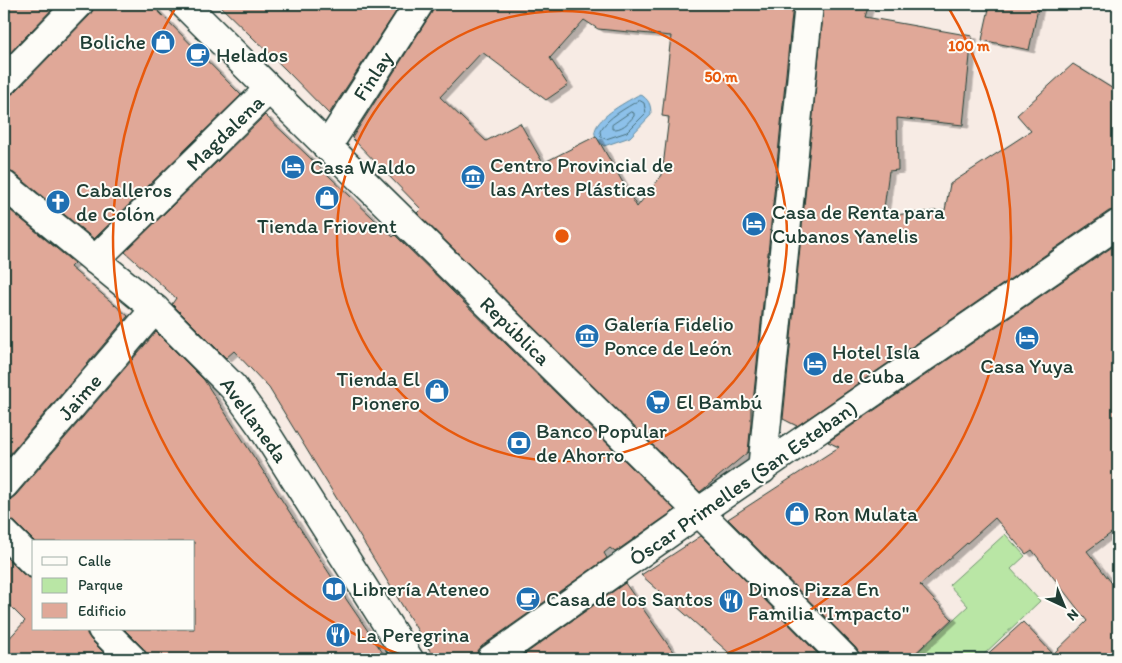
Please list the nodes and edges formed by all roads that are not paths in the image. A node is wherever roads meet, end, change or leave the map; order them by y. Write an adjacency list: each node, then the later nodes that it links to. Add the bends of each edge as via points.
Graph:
1 (79, 4): 5 (main road)
2 (184, 4): 6 (main road, República)
3 (418, 4): 7 (main road, Finlay)
4 (809, 4): 12 (main road)
5 (4, 82)
6 (269, 89): 7 (main road, República); 10 (main road, Magdalena)
7 (327, 147): 14 (main road, República)
8 (4, 185): 10 (main road, Avellaneda)
9 (1118, 224): 12 (main road, Óscar Primelles (San Esteban))
10 (95, 260): 11 (main road, Avellaneda)
11 (155, 309): 13 (main road, Jaime); 19 (main road, Avellaneda, via 245,403)
12 (762, 470): 14 (main road, Óscar Primelles (San Esteban))
13 (4, 485)
14 (700, 511): 20 (main road, Óscar Primelles (San Esteban)); 21 (main road, República)
15 (4, 534): 16 (main road)
16 (32, 561)
17 (103, 630): 18 (main road)
18 (132, 659)
19 (409, 659)
20 (491, 659)
21 (846, 659)

